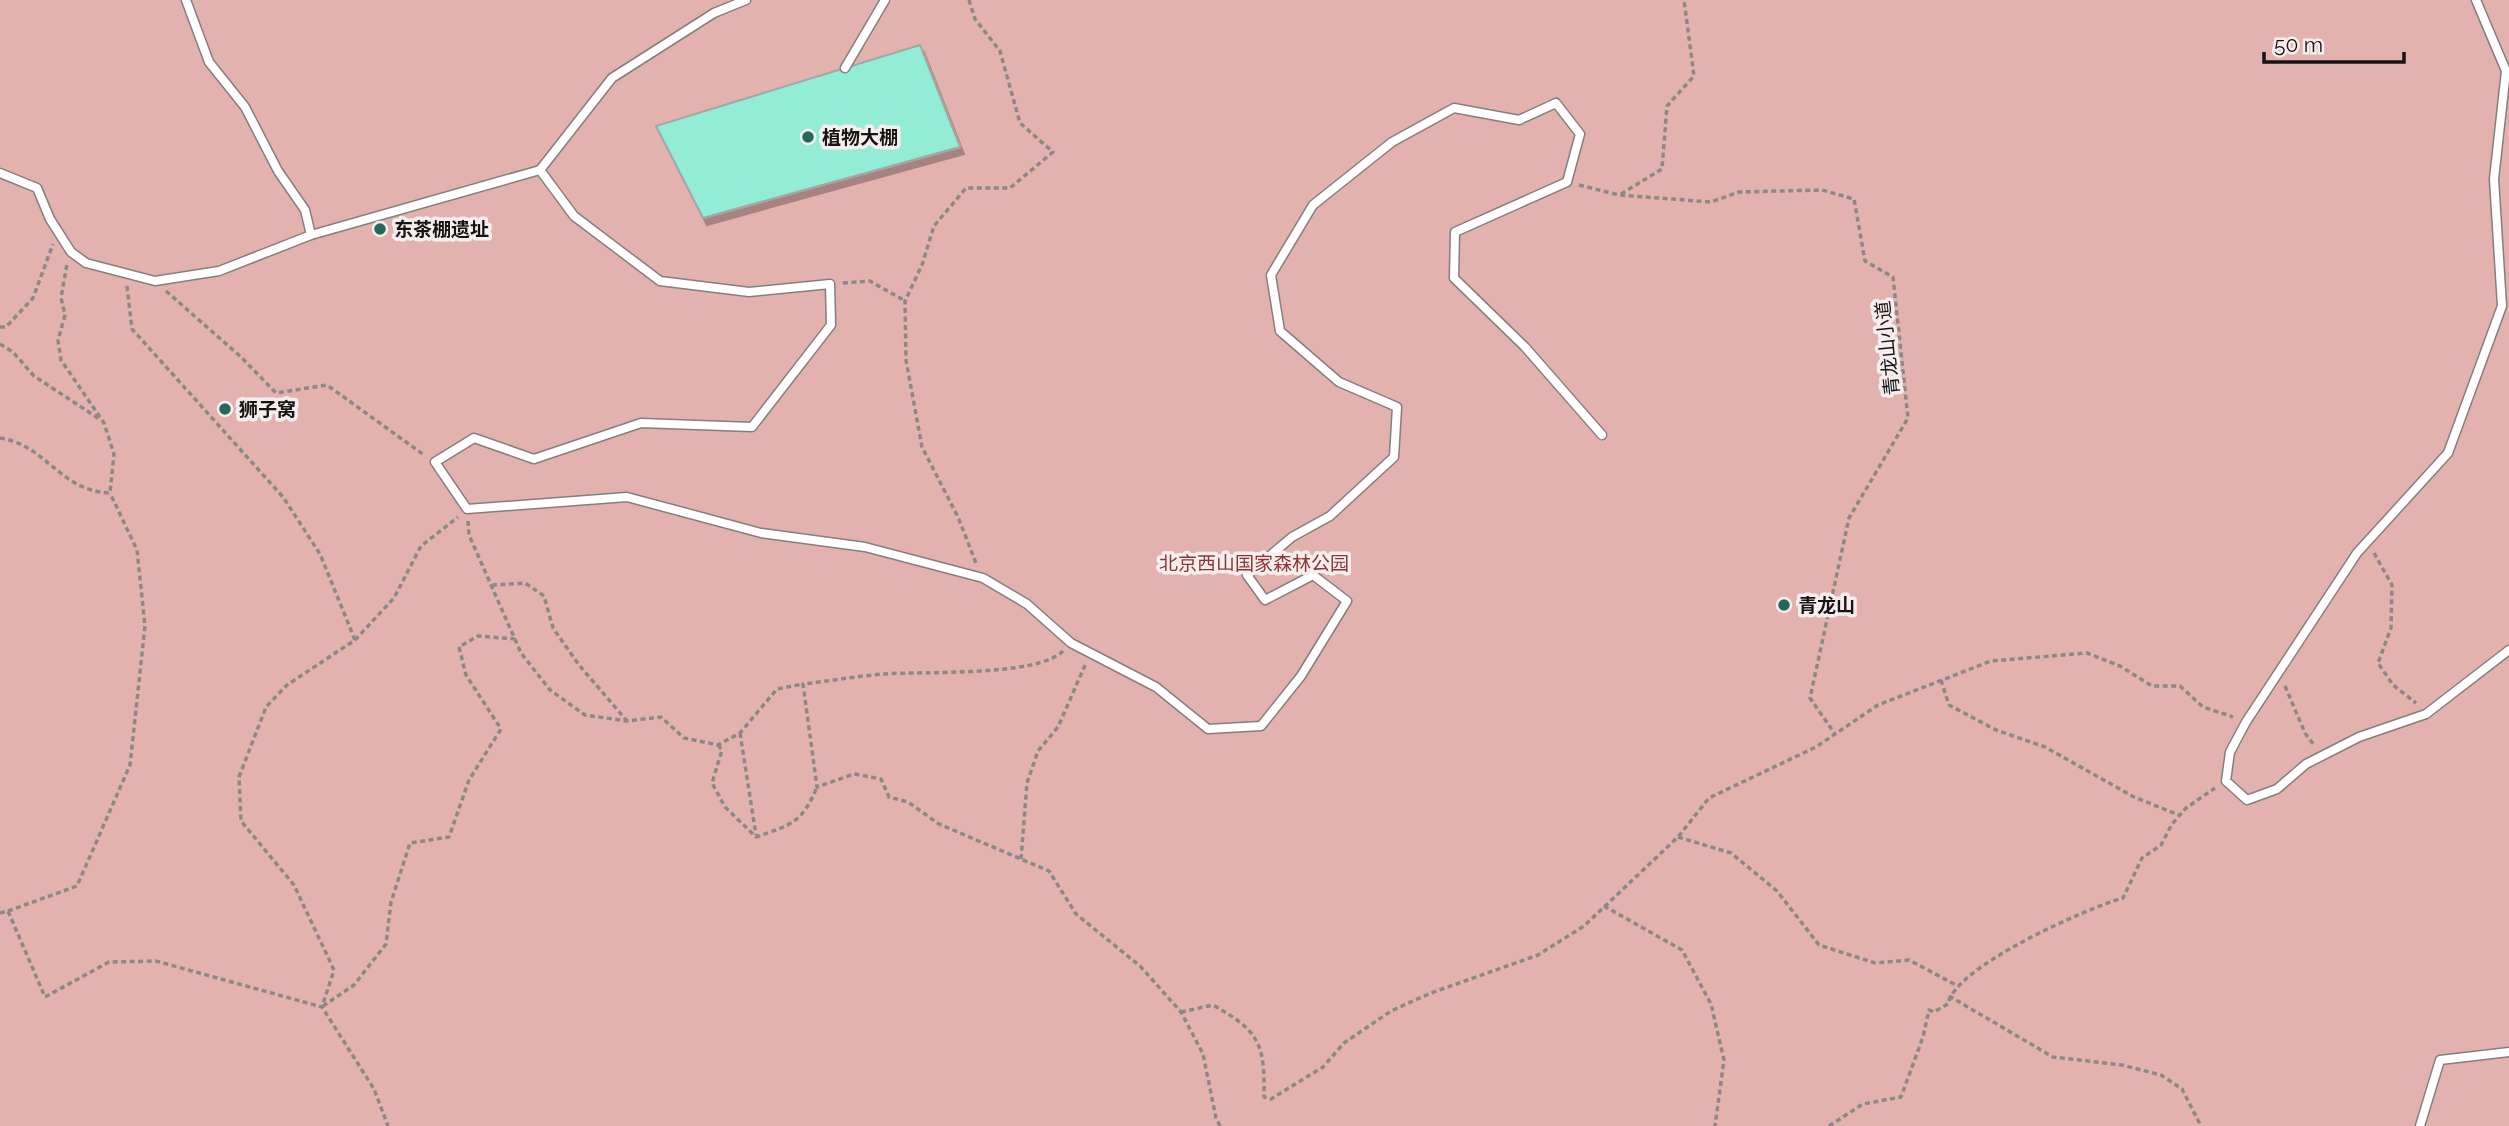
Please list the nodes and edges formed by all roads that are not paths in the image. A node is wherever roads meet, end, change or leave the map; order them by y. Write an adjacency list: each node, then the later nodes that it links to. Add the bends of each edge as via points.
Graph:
1 (186, 0): 8 (lane, via 209,62 245,107 278,171 305,210)
2 (746, 0): 6 (lane, via 715,13 612,78)
3 (885, 0): 5 (lane)
4 (2476, 0): 10 (lane, via 2506,71 2494,179 2502,306 2448,453 2368,542 2279,671 2230,752 2226,781 2247,800 2277,789 2306,764 2359,737 2426,714)
5 (845, 68)
6 (540, 170): 8 (lane); 9 (lane, via 574,216 660,282 749,292 830,284 831,325 752,427 641,424 534,459 474,438 435,462 467,509 627,497 761,533 865,547 982,578 1027,604 1070,643 1156,687 1208,729 1261,726 1301,676 1347,601 1313,575 1265,600 1247,575 1292,537 1331,516 1394,457 1397,407 1339,382 1280,331 1271,275 1313,205 1392,142 1454,108 1519,120 1556,103 1580,134 1567,182 1455,232 1454,278 1525,347)
7 (0, 173): 8 (lane, via 37,188 57,231 71,252 86,263 155,281 219,271)
8 (311, 235)
9 (1602, 435)
10 (2509, 650)
11 (2509, 1052): 12 (lane, via 2440,1060)
12 (2420, 1126)

